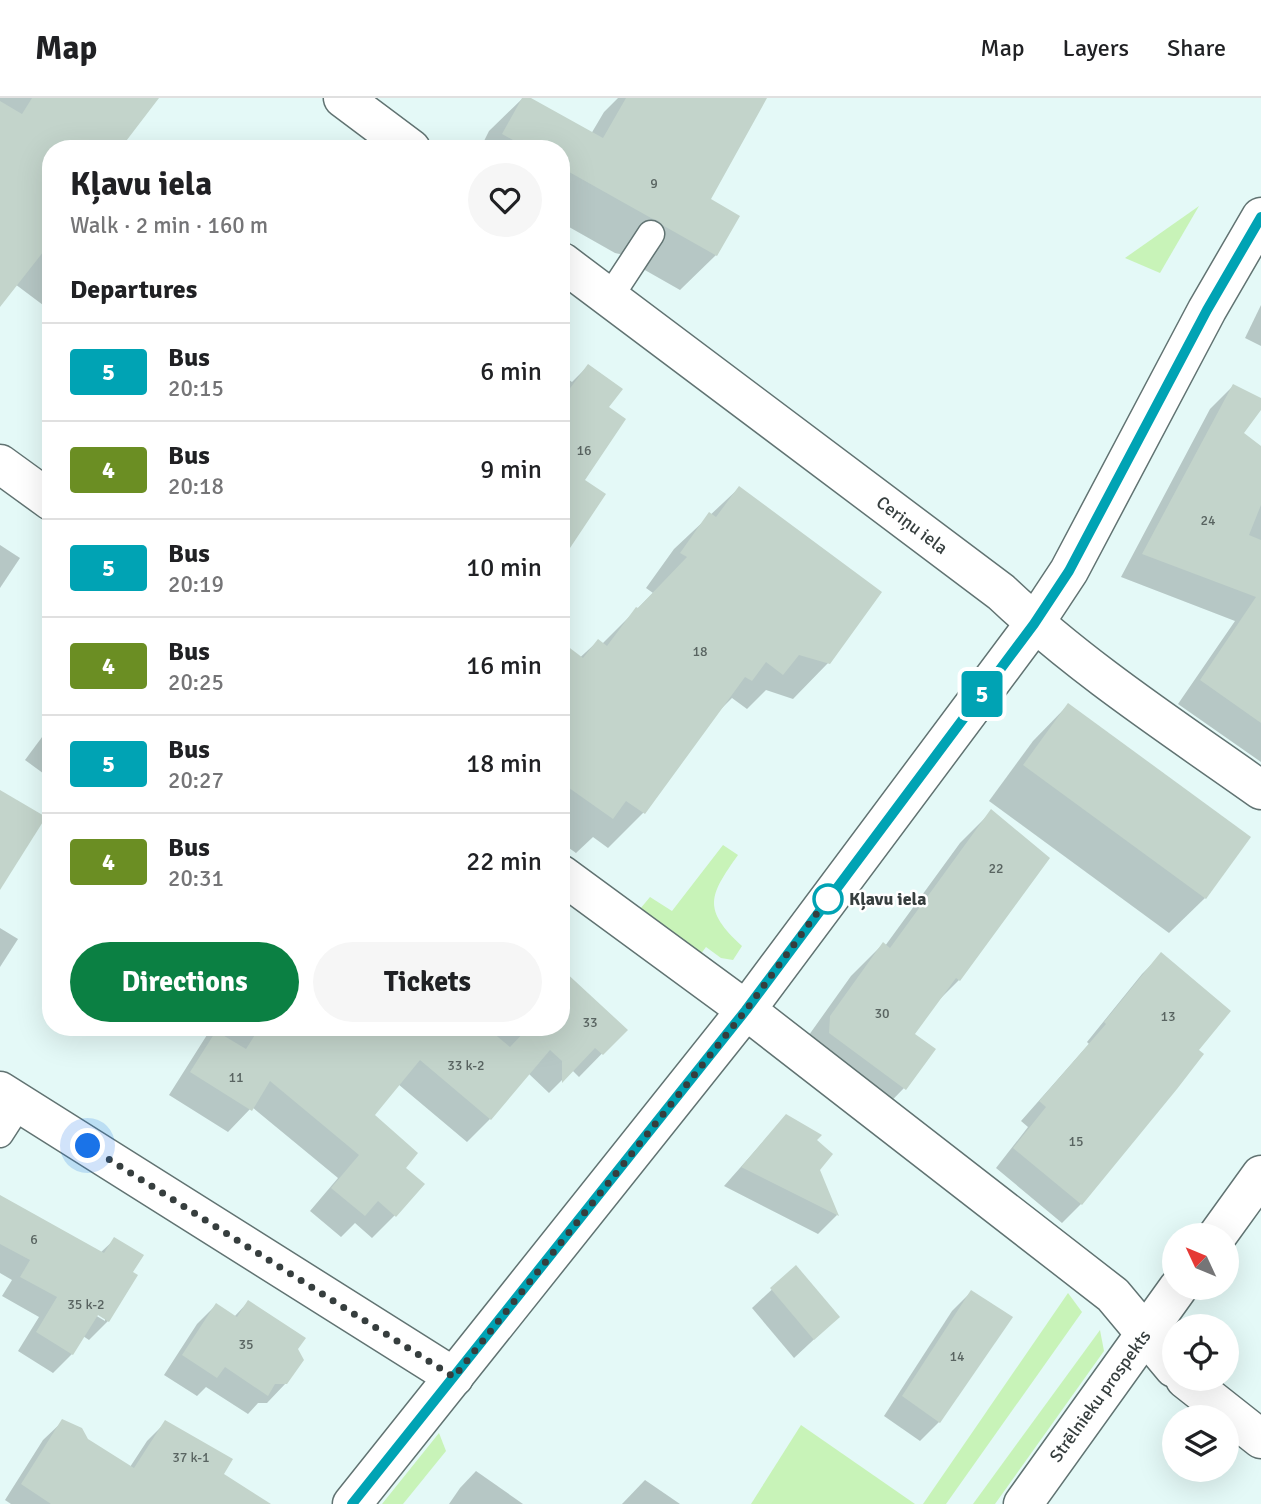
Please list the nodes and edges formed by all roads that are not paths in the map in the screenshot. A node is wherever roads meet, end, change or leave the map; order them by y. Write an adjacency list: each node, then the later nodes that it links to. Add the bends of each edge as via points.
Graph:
1 (343, 98): 2 (street)
2 (399, 140)
3 (1261, 217): 9 (street, via 1069,571)
4 (651, 234): 6 (lane)
5 (570, 268): 6 (street, Ceriņu iela)
6 (609, 298): 9 (street, Ceriņu iela, via 990,584)
7 (0, 464): 8 (street)
8 (42, 494)
9 (1034, 624): 10 (street, Ceriņu iela); 12 (street)
10 (1261, 790)
11 (570, 881): 12 (street)
12 (746, 1010): 17 (street, via 1113,1295); 19 (street)
13 (7, 1109): 19 (street)
14 (1261, 1175): 15 (street)
15 (1226, 1223)
16 (1169, 1300): 17 (street, Strēlnieku prospekts)
17 (1144, 1335): 18 (street); 23 (street, Strēlnieku prospekts)
18 (1162, 1355)
19 (454, 1377): 22 (street)
20 (1200, 1391): 21 (street)
21 (1261, 1439)
22 (352, 1504)
23 (1023, 1504)

